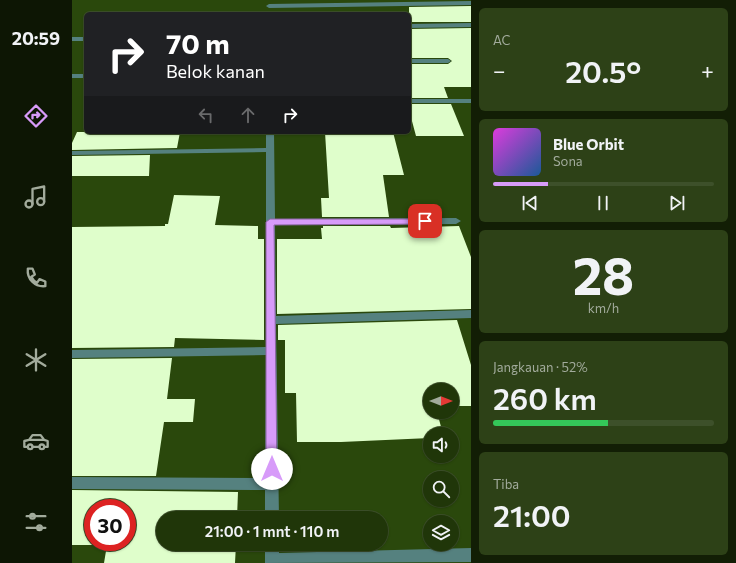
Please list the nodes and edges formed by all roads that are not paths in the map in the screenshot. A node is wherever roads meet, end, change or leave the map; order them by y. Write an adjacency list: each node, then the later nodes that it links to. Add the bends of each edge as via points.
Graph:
1 (269, 3): 2 (street)
2 (471, 3)
3 (471, 25): 4 (street)
4 (411, 26)
5 (72, 39): 6 (street)
6 (84, 39)
7 (411, 61): 8 (street)
8 (448, 61)
9 (72, 76): 10 (street)
10 (84, 76)
11 (411, 101): 12 (street)
12 (471, 101)
13 (270, 134): 14 (street)
14 (270, 150): 15 (street); 17 (street)
15 (72, 153)
16 (456, 221): 17 (street)
17 (270, 222): 19 (street)
18 (471, 314): 19 (street)
19 (270, 320): 20 (street)
20 (271, 351): 21 (street); 23 (street)
21 (72, 354)
22 (72, 483): 23 (street)
23 (272, 484): 24 (street)
24 (272, 511)
25 (272, 551): 27 (street)
26 (471, 555): 27 (street)
27 (272, 562)

